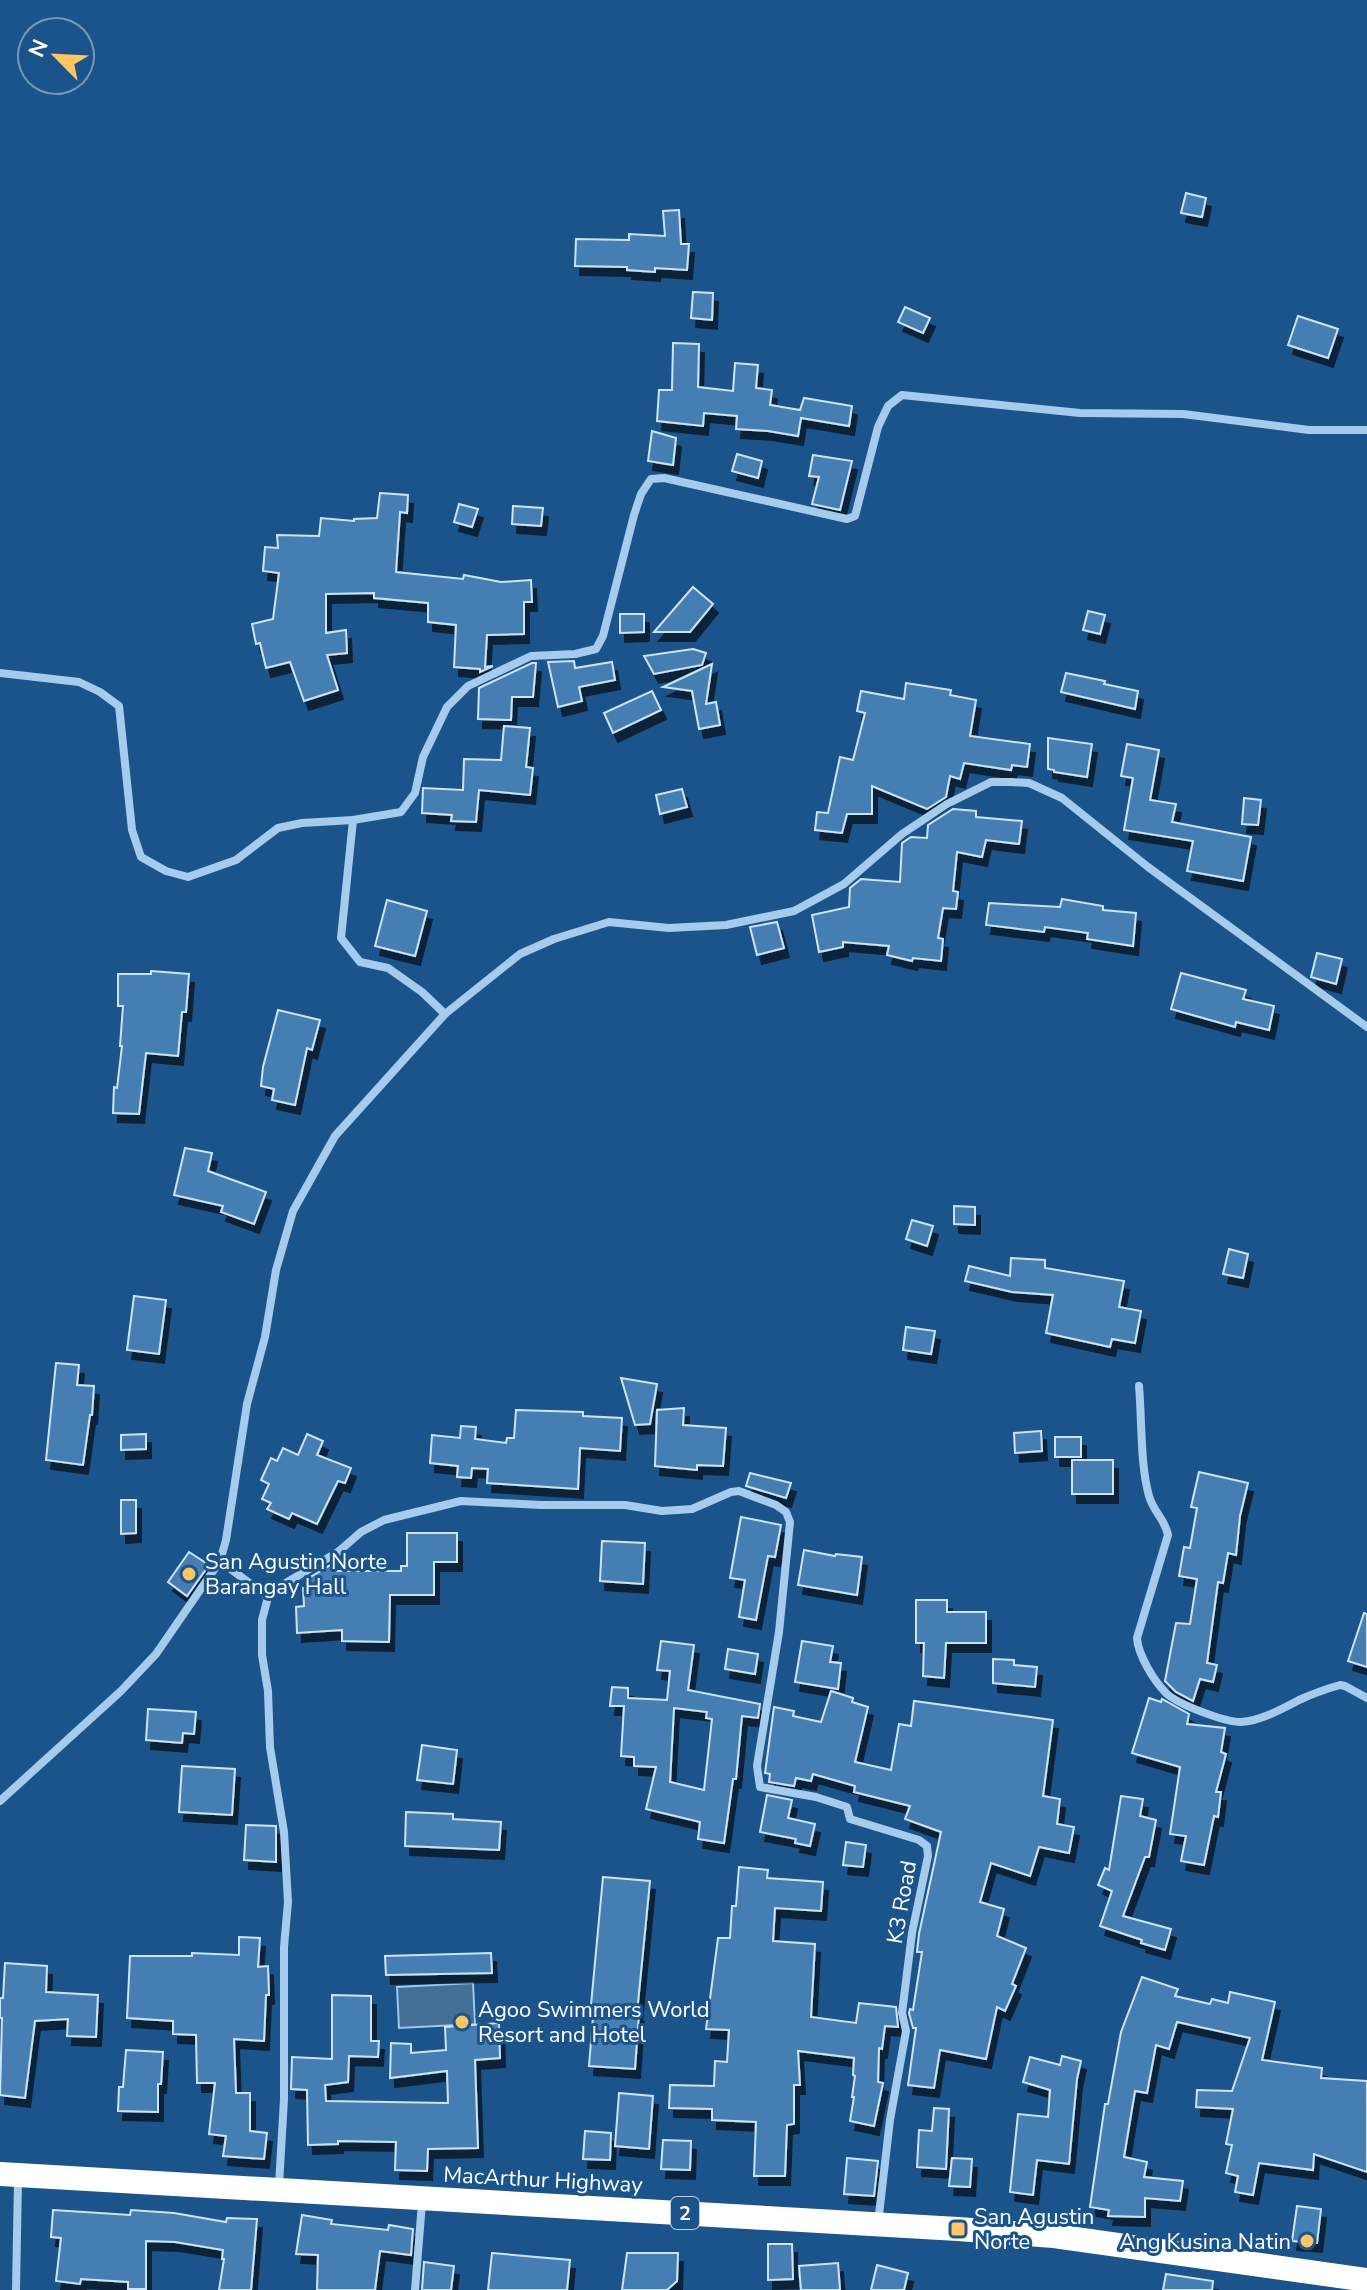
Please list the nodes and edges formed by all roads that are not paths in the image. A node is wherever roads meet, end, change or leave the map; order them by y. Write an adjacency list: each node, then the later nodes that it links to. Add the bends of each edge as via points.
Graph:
1 (1367, 430): 3 (street, via 1309,430 1183,414 1080,413 902,395 888,406 878,427 855,516 847,519 651,479 634,515 596,649 531,656 468,686 447,707 423,757 415,793 401,812)
2 (0, 673): 3 (street, via 79,682 119,706 132,830 141,857 166,871 188,877 236,860 278,828)
3 (353, 820): 4 (street, via 341,938 360,962 388,968)
4 (445, 1014): 5 (street, via 520,954 609,922 669,928 726,925 794,911 844,884 947,804 991,782 1011,782 1029,783 1062,798); 7 (street, via 335,1136 293,1211 247,1404)
5 (1367, 1027)
6 (1139, 1386): 9 (street, via 1146,1484 1168,1535 1137,1638 1167,1694 1207,1714 1243,1722 1340,1685)
7 (220, 1561): 8 (street); 10 (street, via 156,1654)
8 (268, 1597): 12 (street, via 262,1655 288,1902); 14 (street, K3 Road, via 384,1520 461,1501 625,1505 662,1511 692,1509 739,1491 786,1512 790,1522 779,1632 758,1783 765,1790 847,1807 850,1819 927,1846)
9 (1367, 1698)
10 (0, 1801)
11 (9, 2174): 12 (highway, MacArthur Highway / 2); 16 (street)
12 (278, 2190): 13 (highway, MacArthur Highway / 2)
13 (422, 2198): 14 (highway, MacArthur Highway / 2); 17 (street)
14 (878, 2224): 15 (highway, MacArthur Highway / 2, via 1054,2236)
15 (1367, 2280)
16 (16, 2290)
17 (415, 2290)

